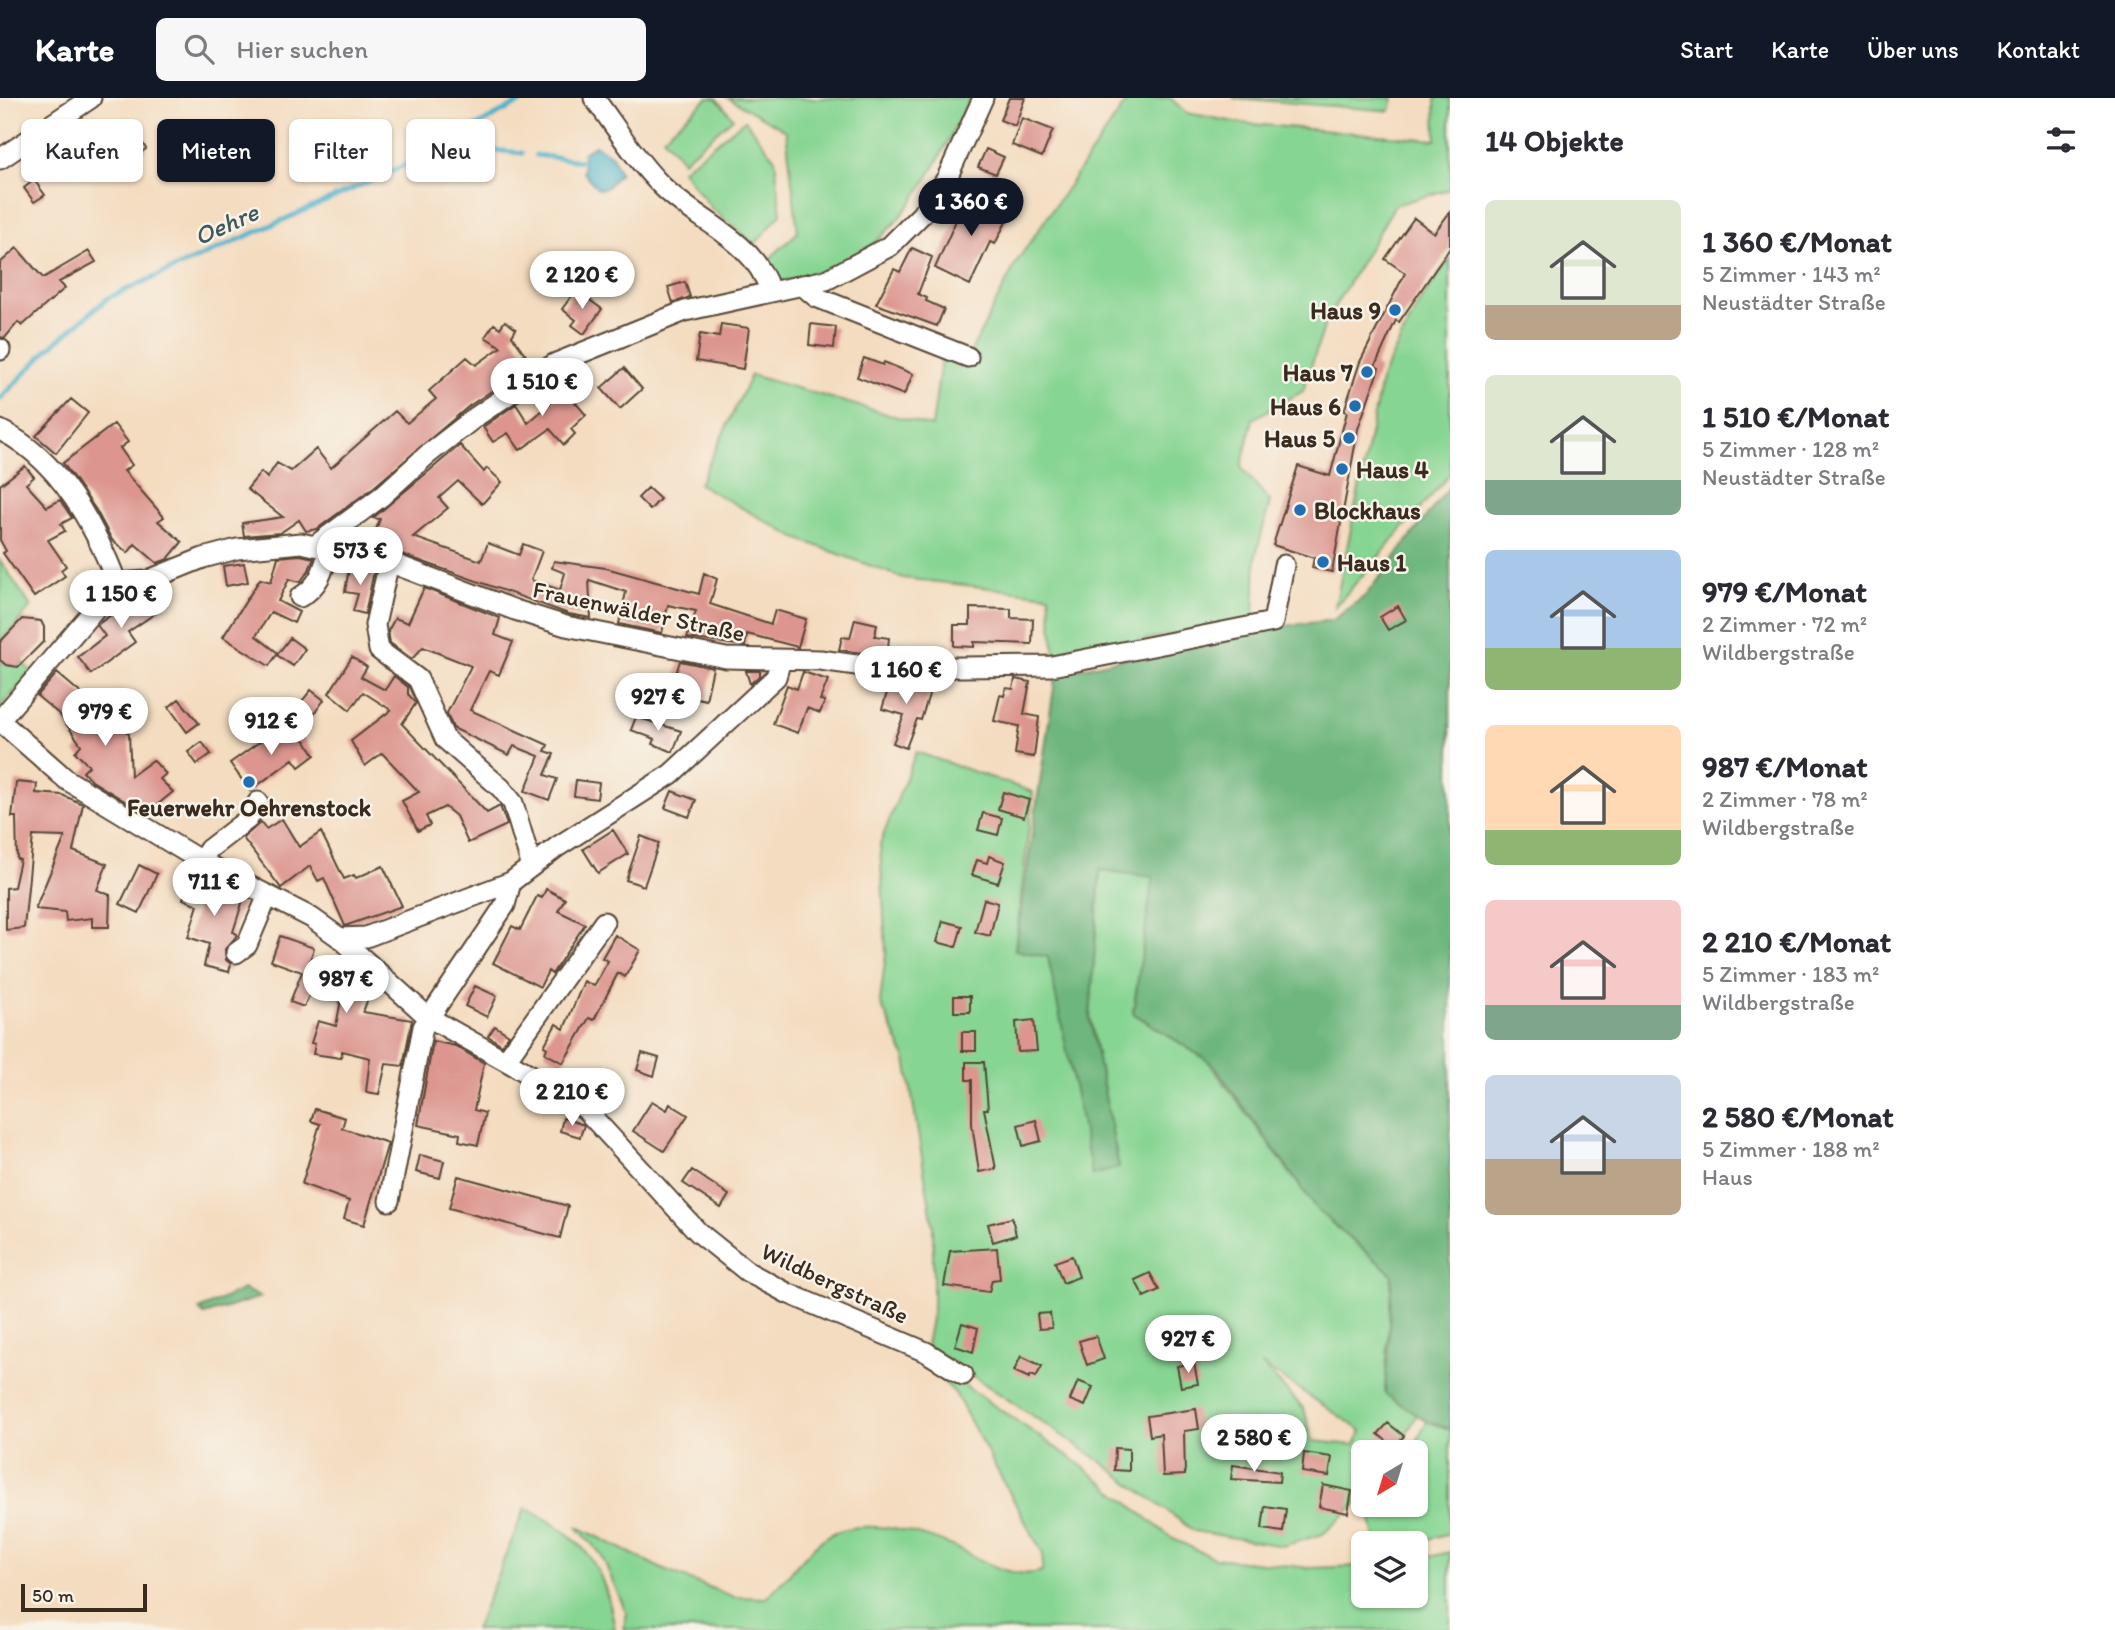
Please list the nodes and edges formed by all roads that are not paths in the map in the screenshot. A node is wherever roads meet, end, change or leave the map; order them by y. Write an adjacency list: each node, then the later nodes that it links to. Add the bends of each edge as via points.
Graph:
1 (90, 98): 4 (street)
2 (594, 98): 6 (street, via 659,184 749,253)
3 (983, 98): 5 (street, via 947,178 891,246 826,279)
4 (0, 159)
5 (802, 285): 6 (street); 7 (street, via 816,297)
6 (770, 291): 9 (street, via 685,311 554,364 477,416)
7 (968, 357)
8 (0, 430): 12 (street, via 54,471 98,539)
9 (323, 546): 10 (street, Frauenwälder Straße); 12 (street, Frauenwälder Straße, via 301,543 237,549 146,581); 13 (street, via 321,576 310,592)
10 (388, 562): 14 (street, Frauenwälder Straße, via 566,626 726,658); 18 (street, via 375,625 379,650 418,679 446,739 513,803)
11 (1284, 565): 14 (street, Frauenwälder Straße, via 1273,622 1052,666 878,668)
12 (117, 583): 15 (street)
13 (300, 597)
14 (781, 660): 18 (street, via 776,677 671,774)
15 (0, 721): 17 (street, Wildbergstraße, via 67,780)
16 (258, 802): 17 (street, via 248,819 209,849)
17 (201, 861): 20 (street, Wildbergstraße)
18 (531, 864): 19 (street)
19 (511, 882): 22 (street, via 366,937); 24 (street, via 505,905)
20 (268, 895): 22 (street, Wildbergstraße); 23 (street, via 247,945)
21 (604, 922): 25 (street)
22 (340, 938): 24 (street, Wildbergstraße)
23 (236, 953)
24 (428, 1017): 25 (street, Wildbergstraße); 26 (street)
25 (506, 1060): 27 (street, Wildbergstraße, via 585,1110 698,1232 748,1272 926,1352)
26 (390, 1201)
27 (963, 1375)

